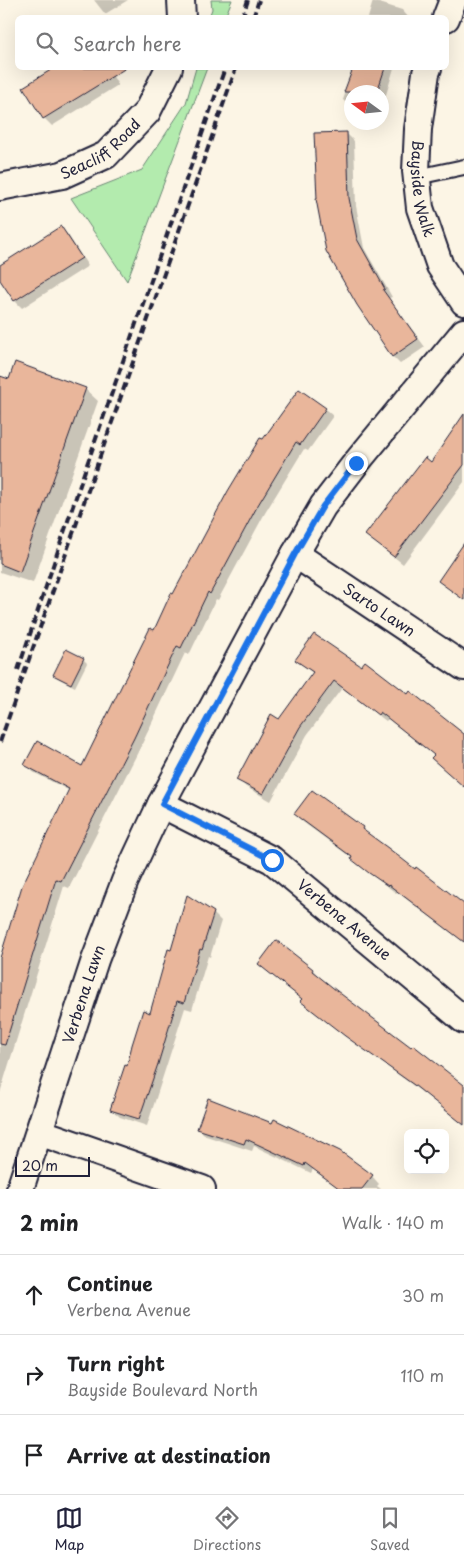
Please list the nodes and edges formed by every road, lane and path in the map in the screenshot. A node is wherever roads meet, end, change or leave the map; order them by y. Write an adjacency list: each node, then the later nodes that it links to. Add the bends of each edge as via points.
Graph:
1 (181, 0): 3 (street)
2 (453, 0): 4 (street)
3 (182, 15)
4 (447, 15)
5 (168, 70): 9 (street, Seacliff Road, via 148,112 106,155 62,175)
6 (427, 70): 8 (street, Bayside Walk, via 418,130)
7 (464, 168): 8 (lane)
8 (417, 177): 10 (street, Bayside Walk, via 420,208 440,266)
9 (0, 187)
10 (464, 302)
11 (464, 332): 12 (street, Verbena Lawn, via 323,506)
12 (295, 554): 13 (street, Sarto Lawn); 14 (street, Verbena Lawn)
13 (464, 667)
14 (162, 804): 15 (street, Verbena Avenue, via 272,860); 16 (street, Verbena Lawn, via 124,881)
15 (464, 1020)
16 (39, 1132): 17 (street, Verbena Lawn); 18 (street)
17 (20, 1189)
18 (202, 1189)

